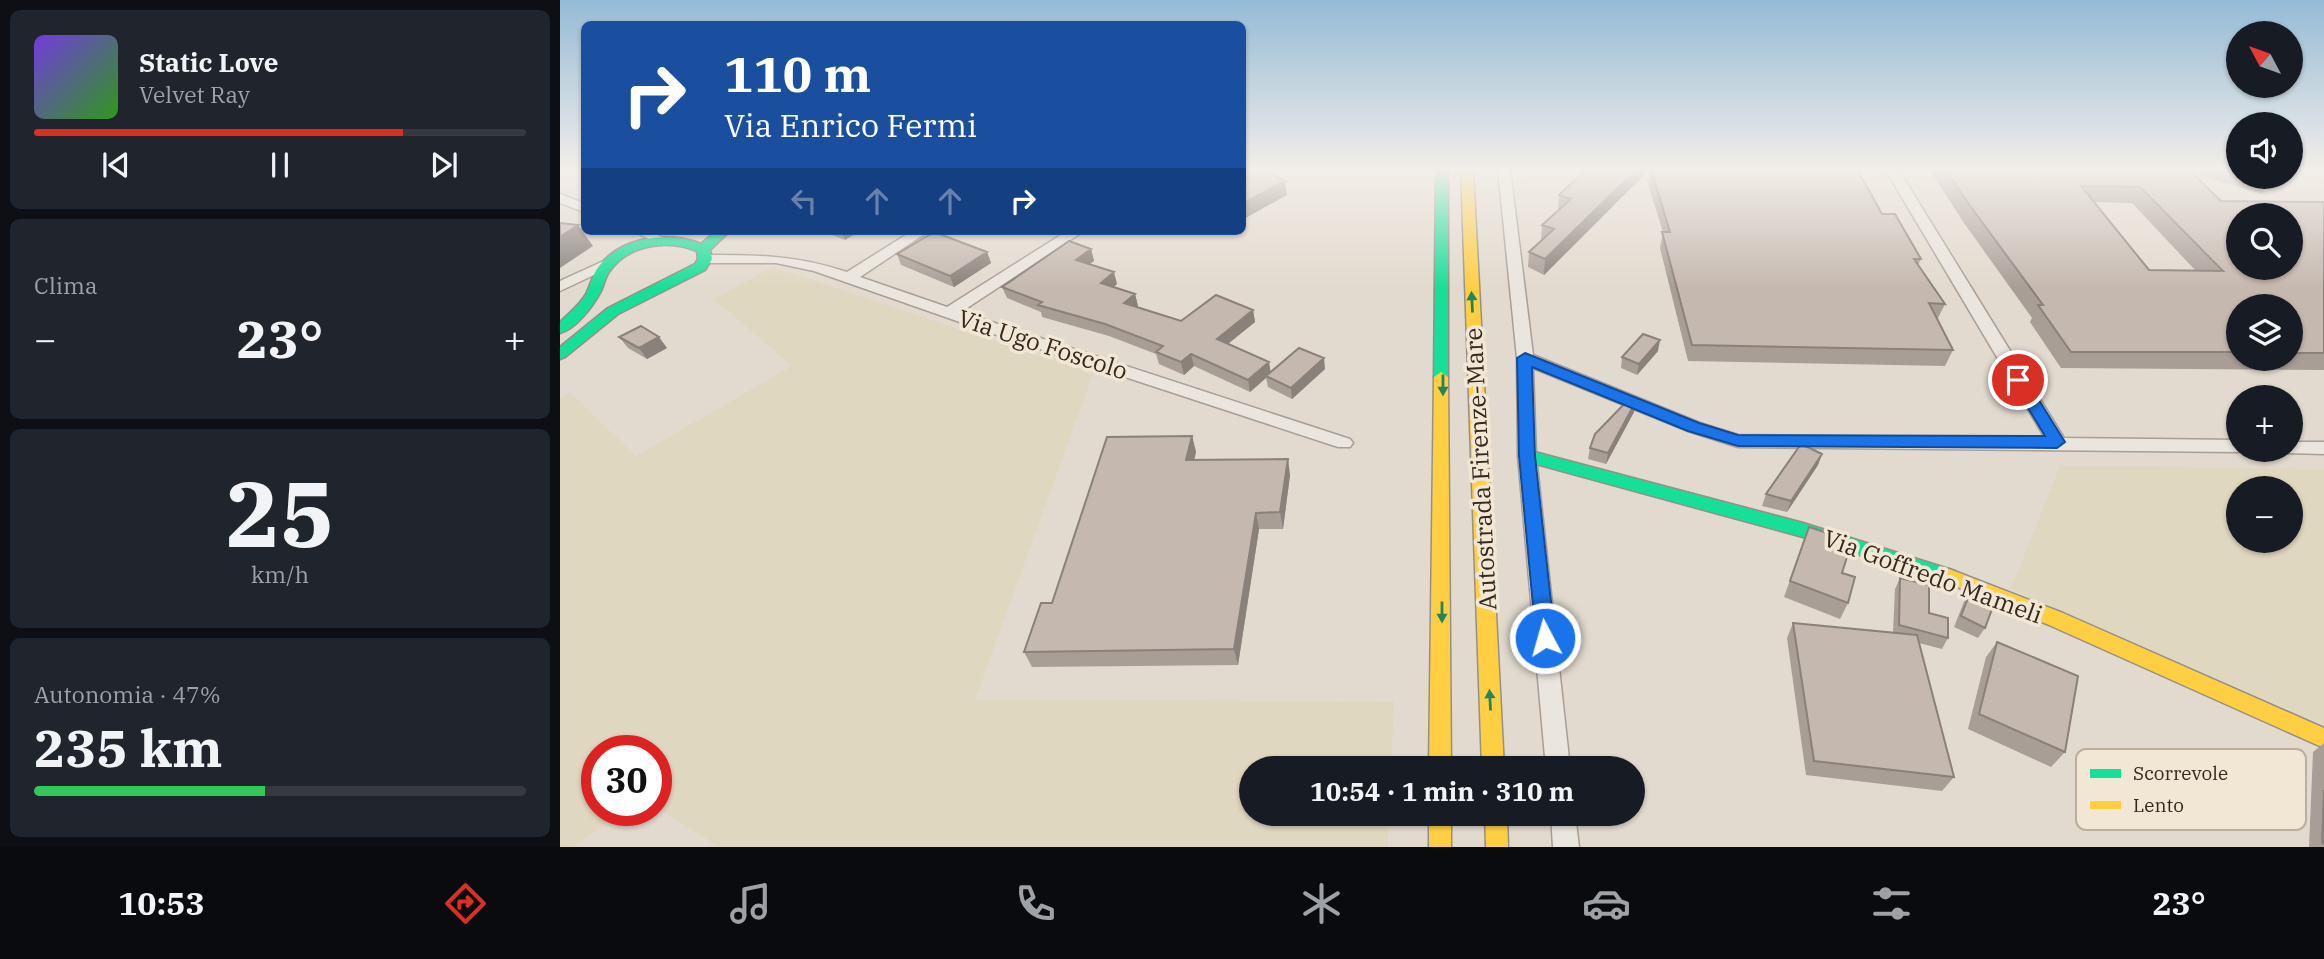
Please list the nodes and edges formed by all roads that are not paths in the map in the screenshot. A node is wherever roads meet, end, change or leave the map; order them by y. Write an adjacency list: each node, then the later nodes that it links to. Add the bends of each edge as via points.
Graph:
1 (1442, 209): 31 (main road, Autostrada Firenze-Mare, one-way to 31)
2 (1469, 209): 32 (main road, Autostrada Firenze-Mare, one-way to 2)
3 (1508, 209): 23 (street)
4 (1915, 209): 24 (street)
5 (631, 235): 13 (street)
6 (648, 235): 11 (street)
7 (701, 235): 12 (main road)
8 (721, 235): 14 (main road)
9 (916, 235): 18 (street)
10 (1071, 235): 20 (street)
11 (661, 241): 12 (main road); 13 (main road)
12 (685, 241): 14 (main road)
13 (629, 251): 16 (main road)
14 (704, 254): 15 (street, Via Ugo Foscolo); 17 (main road)
15 (740, 261): 17 (street, Via Ugo Foscolo); 18 (street, Via Ugo Foscolo, via 776,258)
16 (608, 263): 19 (street); 21 (main road, via 591,296)
17 (687, 275): 22 (main road, via 612,311)
18 (848, 278): 20 (street, Via Ugo Foscolo)
19 (560, 286)
20 (949, 313): 25 (street, Via Ugo Foscolo)
21 (560, 329)
22 (560, 354)
23 (1525, 358): 24 (street, via 1738,441); 29 (street)
24 (2057, 442): 26 (street)
25 (1344, 443)
26 (2226, 446)
27 (2303, 448): 28 (street)
28 (2324, 448)
29 (1527, 456): 30 (main road, Via Goffredo Mameli, via 1922,567); 33 (street)
30 (2324, 738)
31 (1440, 756)
32 (1492, 756)
33 (1557, 756)
34 (1440, 826): 37 (main road)
35 (1496, 826): 38 (main road)
36 (1564, 826): 39 (street)
37 (1440, 847)
38 (1497, 847)
39 (1566, 847)

